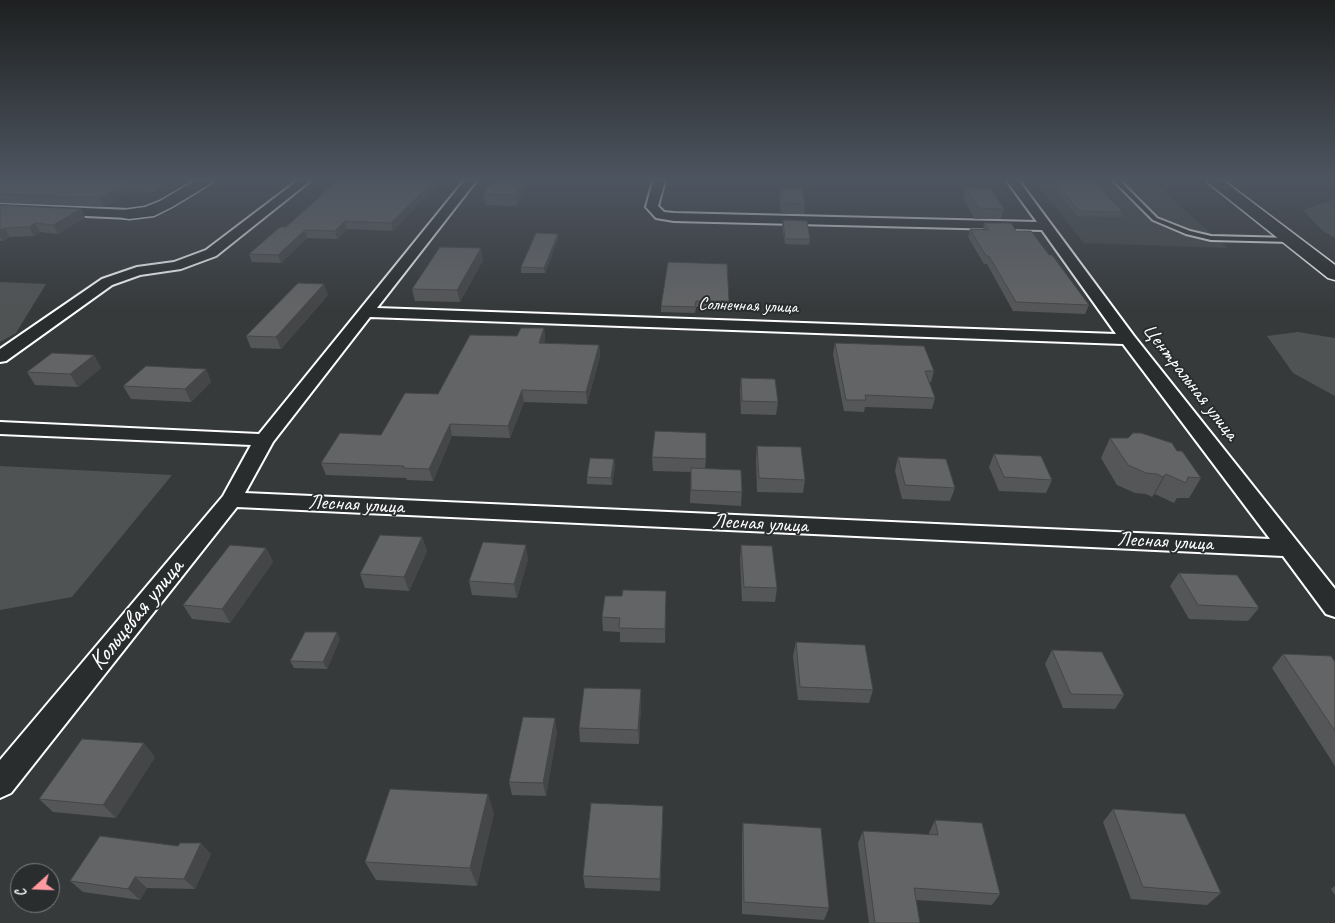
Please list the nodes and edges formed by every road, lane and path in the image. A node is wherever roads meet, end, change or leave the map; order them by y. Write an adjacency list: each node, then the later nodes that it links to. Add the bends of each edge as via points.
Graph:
1 (248, 224): 11 (street, via 211,253 176,266 138,271 107,282)
2 (436, 224): 9 (street, Кольцевая улица)
3 (966, 224): 6 (street)
4 (1168, 224): 7 (lane, via 1211,238)
5 (1270, 224): 7 (main road)
6 (1045, 226): 10 (street, Центральная улица)
7 (1291, 240): 8 (main road)
8 (1335, 274)
9 (368, 312): 10 (street, Солнечная улица); 13 (street, Кольцевая улица)
10 (1128, 339): 15 (street, Центральная улица)
11 (0, 357)
12 (0, 428): 13 (street)
13 (264, 440): 14 (street, Кольцевая улица)
14 (231, 500): 15 (street, Лесная улица); 17 (street, Кольцевая улица)
15 (1290, 548): 16 (street, Центральная улица)
16 (1335, 607)
17 (0, 783)

